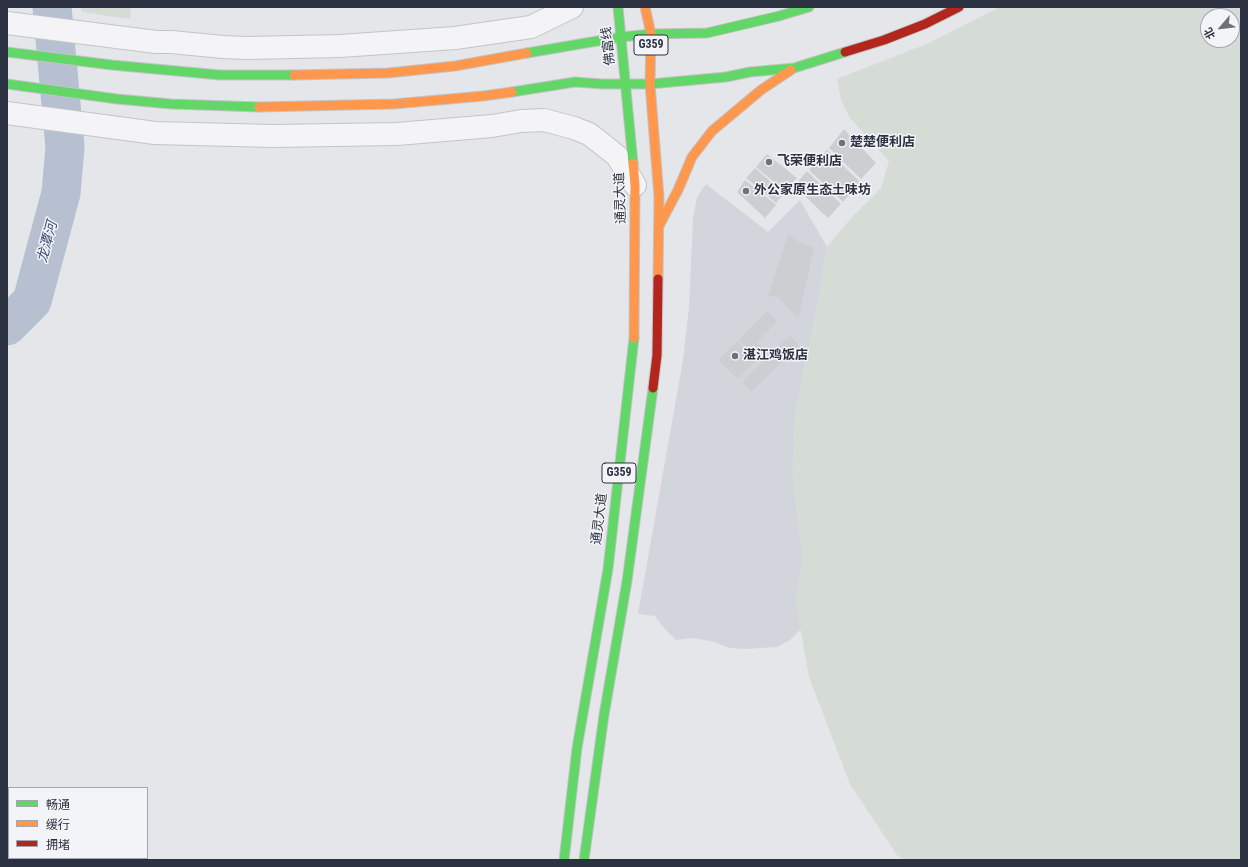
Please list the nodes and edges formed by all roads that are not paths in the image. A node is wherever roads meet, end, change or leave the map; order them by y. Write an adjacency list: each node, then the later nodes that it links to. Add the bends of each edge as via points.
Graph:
1 (572, 7): 8 (street, via 531,27 455,38 366,46 248,48 156,42)
2 (618, 7): 10 (main road, 佛富线 / G359)
3 (645, 7): 9 (main road, G359)
4 (809, 7): 7 (main road)
5 (959, 7): 12 (main road, via 884,40)
6 (761, 12): 7 (main road)
7 (779, 16): 9 (main road, via 707,33)
8 (7, 23)
9 (652, 34): 10 (main road); 15 (main road, G359)
10 (621, 37): 11 (main road, via 455,66 330,76 220,75); 13 (main road, 佛富线 / G359)
11 (7, 52)
12 (794, 68): 15 (main road); 18 (main road, via 761,90 712,131 692,157)
13 (625, 83): 14 (main road, via 575,82 483,96 394,104 272,108 171,104); 15 (main road); 17 (main road, 通灵大道 / G359)
14 (7, 84)
15 (650, 84): 18 (main road, G359)
16 (7, 113): 17 (street, via 155,133 273,136 428,132 544,120 589,134 617,156)
17 (635, 185): 19 (main road, 通灵大道 / G359, via 634,349 608,569 577,748)
18 (659, 226): 20 (main road, G359, via 657,355 652,399)
19 (564, 860)
20 (584, 860)

